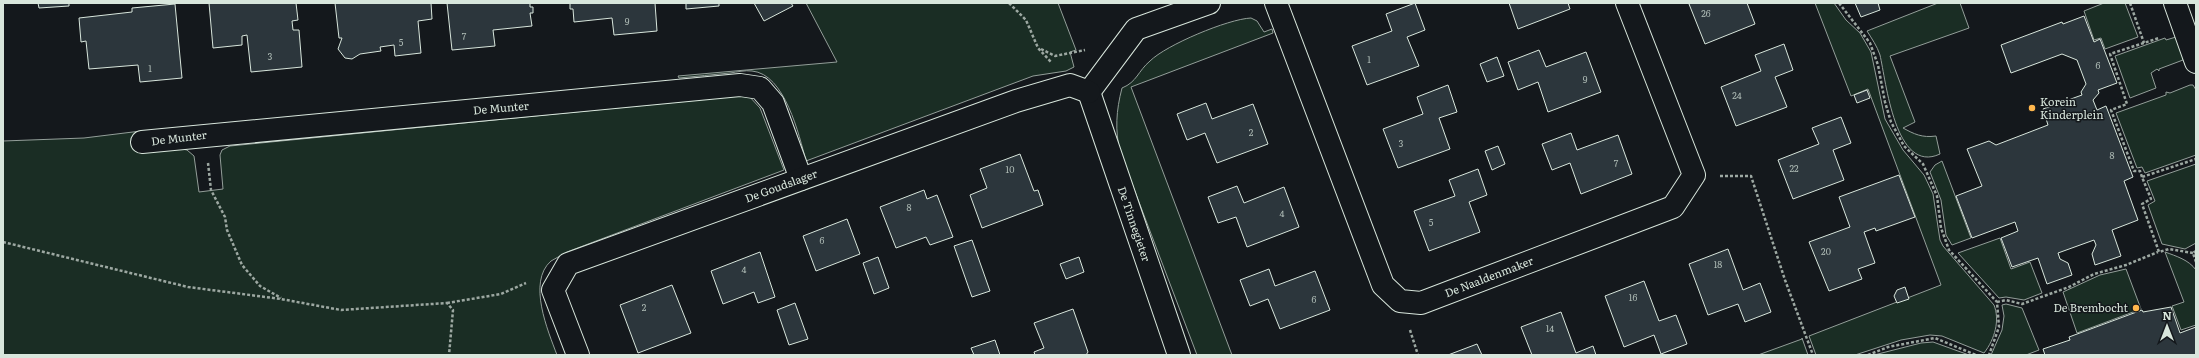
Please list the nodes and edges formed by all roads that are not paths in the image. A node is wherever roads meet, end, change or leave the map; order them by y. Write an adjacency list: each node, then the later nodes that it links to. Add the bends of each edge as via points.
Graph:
1 (1209, 3): 6 (street, via 1136,29)
2 (1276, 3): 3 (street, De Naaldenmaker, via 1383,285 1400,301 1421,303 1674,207 1694,175)
3 (1627, 3)
4 (2175, 3): 5 (street)
5 (2196, 62)
6 (1089, 92): 8 (street, De Goudslager, via 1066,86 1016,101); 10 (street, De Tinnegieter)
7 (142, 142): 8 (street, De Munter, via 740,86 760,88 773,103)
8 (801, 179): 9 (street, De Goudslager, via 568,264 553,290)
9 (578, 355)
10 (1179, 355)

